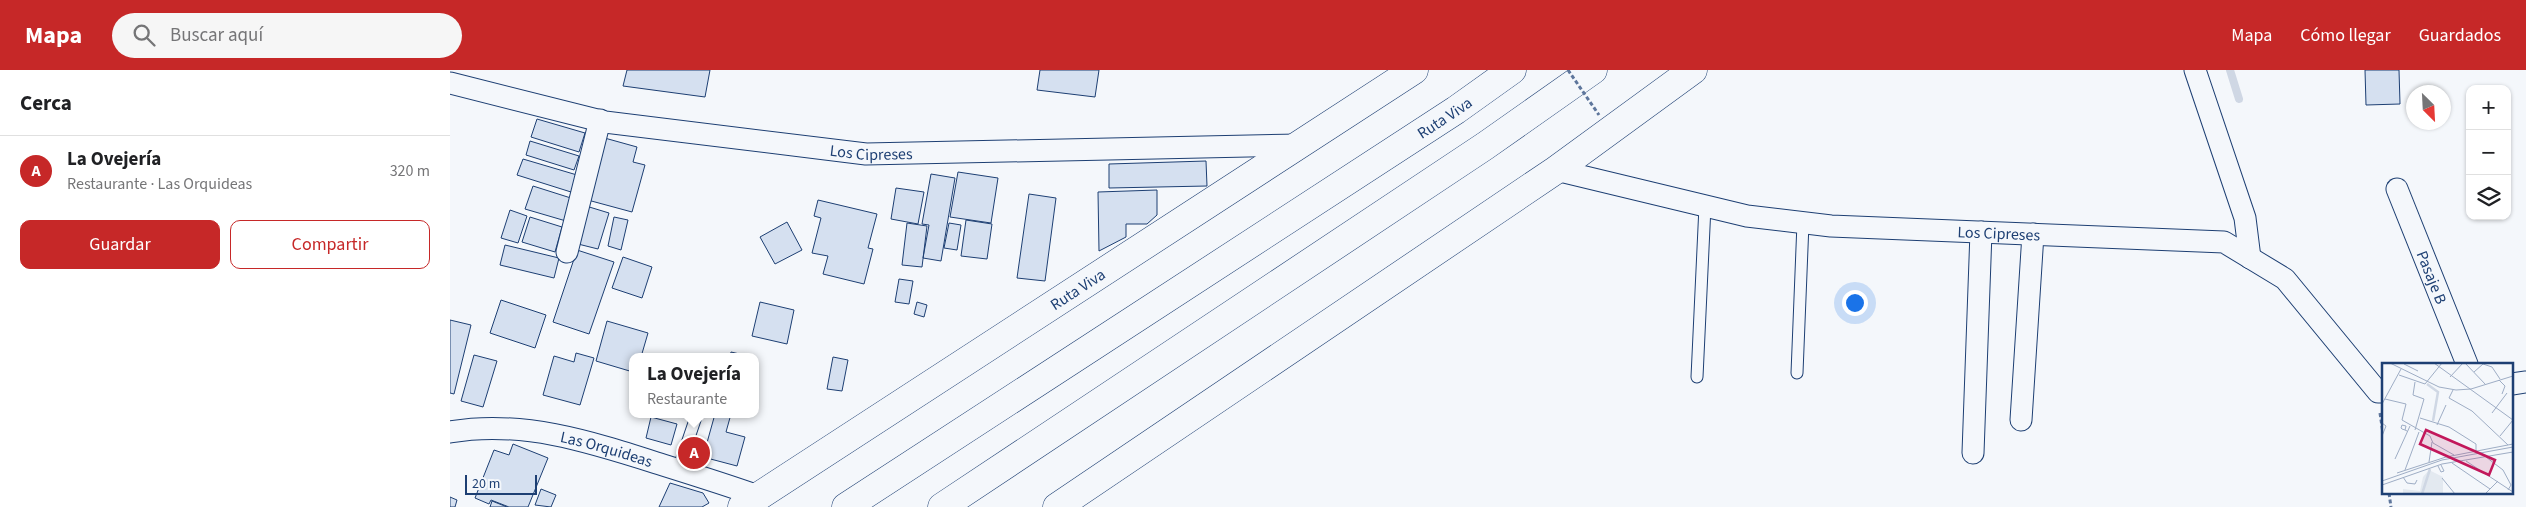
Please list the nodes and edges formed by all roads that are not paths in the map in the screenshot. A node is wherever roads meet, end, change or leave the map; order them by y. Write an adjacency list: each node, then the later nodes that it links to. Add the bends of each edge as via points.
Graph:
1 (1414, 70): 8 (main road, Ruta Viva)
2 (1512, 70): 27 (main road, Ruta Viva)
3 (1593, 70): 28 (main road, via 1485,146)
4 (1693, 70): 9 (main road)
5 (2195, 70): 16 (street, via 2245,218)
6 (450, 83): 7 (street, Los Cipreses)
7 (600, 120): 8 (street, Los Cipreses, via 866,154); 15 (street)
8 (1299, 145): 26 (main road, Ruta Viva)
9 (1556, 170): 11 (street, Los Cipreses); 29 (main road)
10 (2397, 189): 17 (street, Pasaje B)
11 (1705, 206): 12 (street, Los Cipreses, via 1747,216); 19 (lane)
12 (1803, 223): 13 (street, Los Cipreses); 18 (lane)
13 (1981, 232): 14 (street, Los Cipreses); 24 (street)
14 (2033, 234): 16 (street, Los Cipreses, via 2224,242); 22 (street)
15 (567, 252)
16 (2250, 258): 20 (street, Los Cipreses, via 2285,279 2378,392)
17 (2467, 363)
18 (1797, 373)
19 (1697, 377)
20 (2382, 392)
21 (696, 418): 25 (lane)
22 (2021, 420)
23 (450, 432): 25 (street, Las Orquideas, via 478,427 537,431 594,443)
24 (1973, 454)
25 (678, 470): 26 (street, Las Orquideas)
26 (750, 502)
27 (846, 507)
28 (942, 507)
29 (1057, 507)

